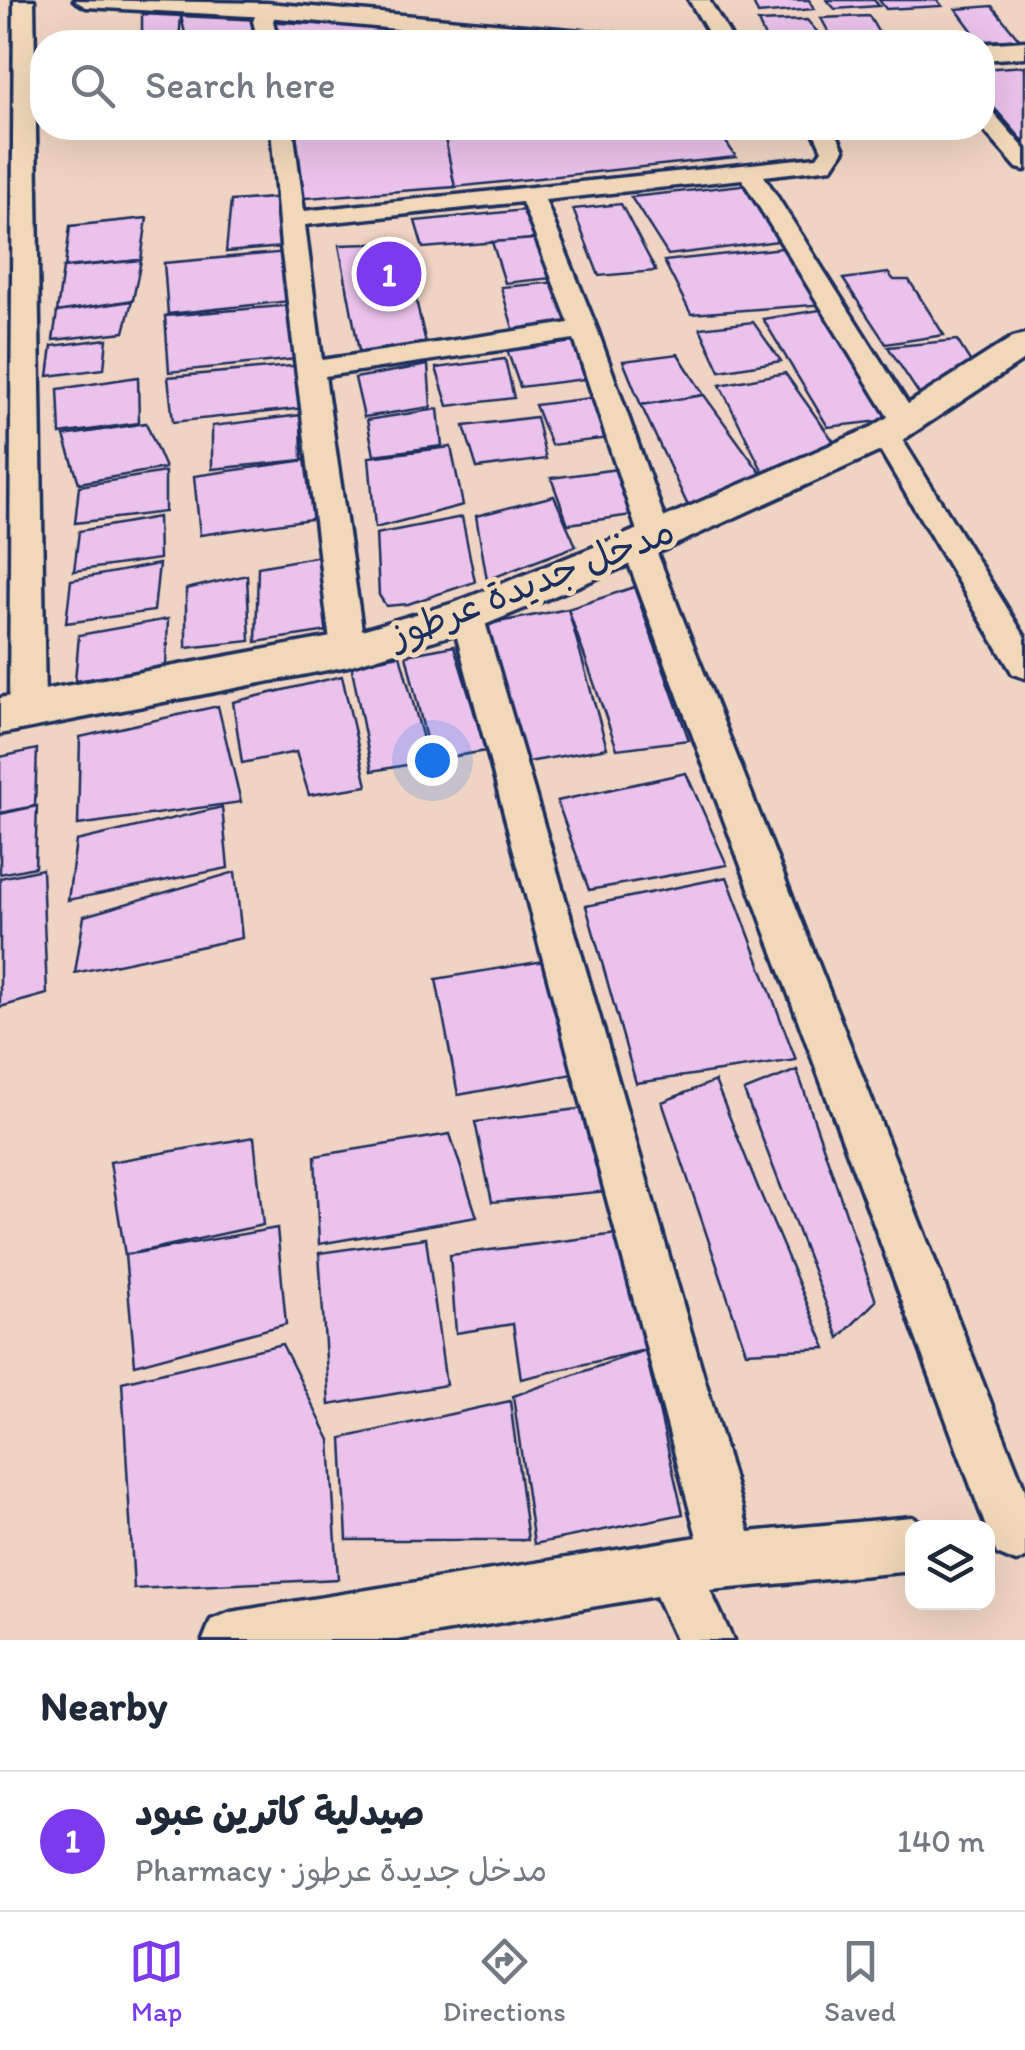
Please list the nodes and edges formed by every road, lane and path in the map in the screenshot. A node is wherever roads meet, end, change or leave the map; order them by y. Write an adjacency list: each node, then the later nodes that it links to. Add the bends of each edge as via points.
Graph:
1 (24, 0): 26 (street)
2 (86, 0): 5 (street)
3 (700, 0): 8 (street)
4 (331, 8): 5 (street); 7 (street)
5 (267, 10): 6 (street)
6 (265, 30)
7 (515, 30)
8 (717, 30)
9 (1025, 49): 10 (street)
10 (995, 51)
11 (995, 129): 14 (street)
12 (284, 140): 17 (street)
13 (828, 140): 15 (street, via 833,150 824,163)
14 (1025, 162)
15 (750, 172): 16 (street); 21 (street)
16 (531, 195): 17 (street); 18 (street)
17 (294, 219): 20 (street)
18 (584, 329): 20 (street); 22 (street)
19 (1025, 344): 21 (street, مدخل جديدة عرطوز)
20 (309, 370): 24 (street)
21 (894, 427): 22 (street, مدخل جديدة عرطوز); 25 (street)
22 (646, 541): 23 (street, مدخل جديدة عرطوز); 27 (street)
23 (466, 615): 24 (street, مدخل جديدة عرطوز); 29 (street)
24 (348, 650): 26 (street, مدخل جديدة عرطوز)
25 (1025, 665)
26 (14, 712)
27 (1010, 1535)
28 (905, 1545): 29 (street)
29 (732, 1562): 30 (street)
30 (670, 1568): 31 (street); 32 (street)
31 (231, 1640)
32 (705, 1640)

